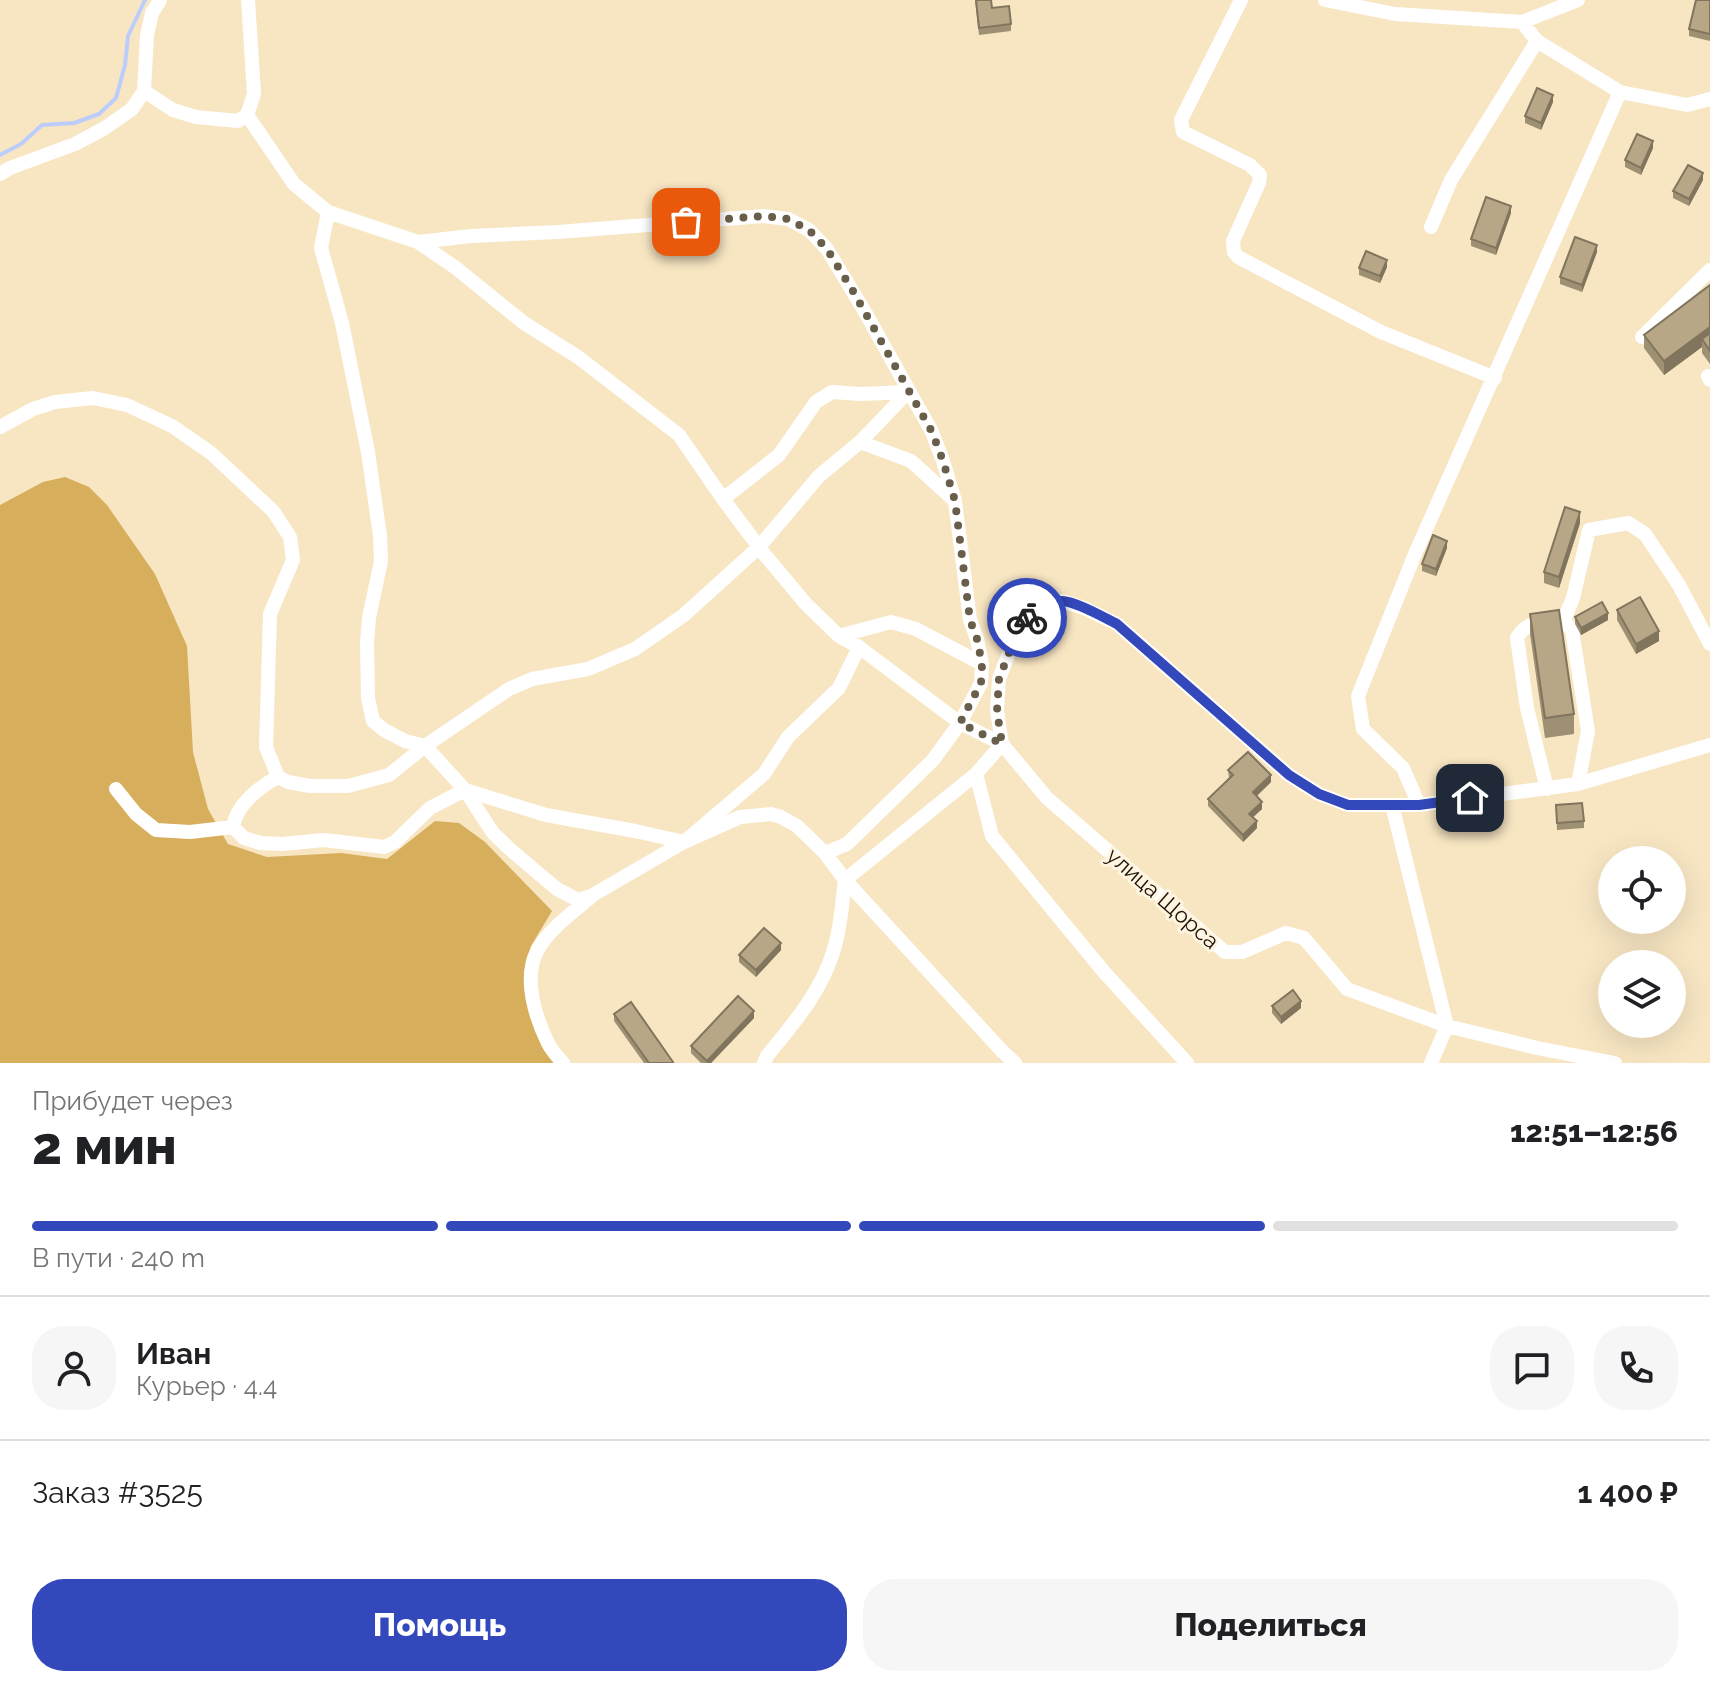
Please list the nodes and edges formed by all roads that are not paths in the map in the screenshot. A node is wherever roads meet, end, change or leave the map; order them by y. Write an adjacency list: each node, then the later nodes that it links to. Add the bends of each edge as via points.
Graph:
1 (160, 0): 8 (street, via 147,35)
2 (248, 0): 11 (street, via 254,94)
3 (1241, 0): 18 (street, via 1181,120 1183,132 1260,175 1233,241 1234,252 1381,332)
4 (1325, 0): 6 (street, via 1395,14)
5 (1578, 0): 6 (street)
6 (1522, 22): 7 (street)
7 (1537, 41): 9 (street); 14 (street, via 1451,180)
8 (144, 91): 11 (street, via 173,110 196,117 238,121); 12 (street, via 132,109 105,128)
9 (1620, 92): 10 (street, via 1687,105); 18 (street)
10 (1710, 99)
11 (247, 115): 13 (street, via 294,184)
12 (0, 174)
13 (328, 212): 15 (street); 33 (street, via 321,248 342,323 380,536 381,561 367,643 368,698 373,721 405,741)
14 (1431, 227)
15 (418, 242): 19 (street, via 764,216 788,219 809,230 827,249); 22 (street, via 679,435)
16 (1710, 270): 17 (street)
17 (1642, 337)
18 (1495, 378): 41 (street, via 1358,696 1363,729 1403,768)
19 (908, 392): 21 (street); 22 (street, via 832,392 816,402 779,455); 23 (street, via 932,432)
20 (0, 427): 35 (street, via 55,402 93,398 127,405 172,426 211,453 273,511 290,537 293,560 270,614 266,747)
21 (860, 442): 23 (street, via 911,461); 24 (street, via 819,476)
22 (723, 499): 24 (street)
23 (955, 501): 29 (street, via 970,620)
24 (759, 547): 26 (street); 33 (street, via 684,615 635,649 588,669 532,679 509,689)
25 (1564, 620): 27 (street, via 1589,530 1628,523 1645,534); 36 (street, via 1572,630 1588,731); 38 (street, via 1527,625 1517,638)
26 (839, 636): 28 (street); 29 (street, via 891,622 916,629)
27 (1710, 644)
28 (859, 647): 30 (street); 43 (street, via 839,688 788,737 764,774)
29 (982, 664): 30 (street, via 981,683)
30 (960, 723): 31 (street); 44 (street, via 933,760 847,844)
31 (1002, 744): 34 (street); 40 (street, via 999,679 1020,624 1040,608 1062,601 1117,624 1289,775 1319,794 1348,805); 47 (street, улица Щорса, via 1047,798 1225,952 1242,952 1286,933 1304,938 1347,989)
32 (1710, 745): 36 (street)
33 (425, 746): 35 (street, via 389,775 348,786 310,786); 39 (street)
34 (976, 774): 45 (street); 52 (street, via 992,836)
35 (278, 777): 42 (street, via 249,797)
36 (1578, 784): 38 (street)
37 (116, 789): 42 (street, via 156,830)
38 (1547, 789): 41 (street)
39 (465, 790): 42 (street, via 430,808 384,847 324,840 260,843); 43 (street, via 546,815); 46 (street, via 493,833 533,871 578,900)
40 (1392, 805): 41 (street); 47 (street)
41 (1419, 805)
42 (233, 827)
43 (684, 842): 44 (street, via 740,817 771,814 797,826); 46 (street)
44 (825, 853): 45 (street)
45 (845, 880): 50 (street, via 834,951 818,988); 51 (street)
46 (591, 896): 49 (street, via 557,925 537,952 530,974 534,1008 548,1044)
47 (1447, 1026): 48 (street, улица Щорса); 53 (street)
48 (1535, 1056): 54 (street, улица Щорса)
49 (563, 1063)
50 (764, 1063)
51 (1015, 1063)
52 (1187, 1063)
53 (1431, 1063)
54 (1615, 1063)

